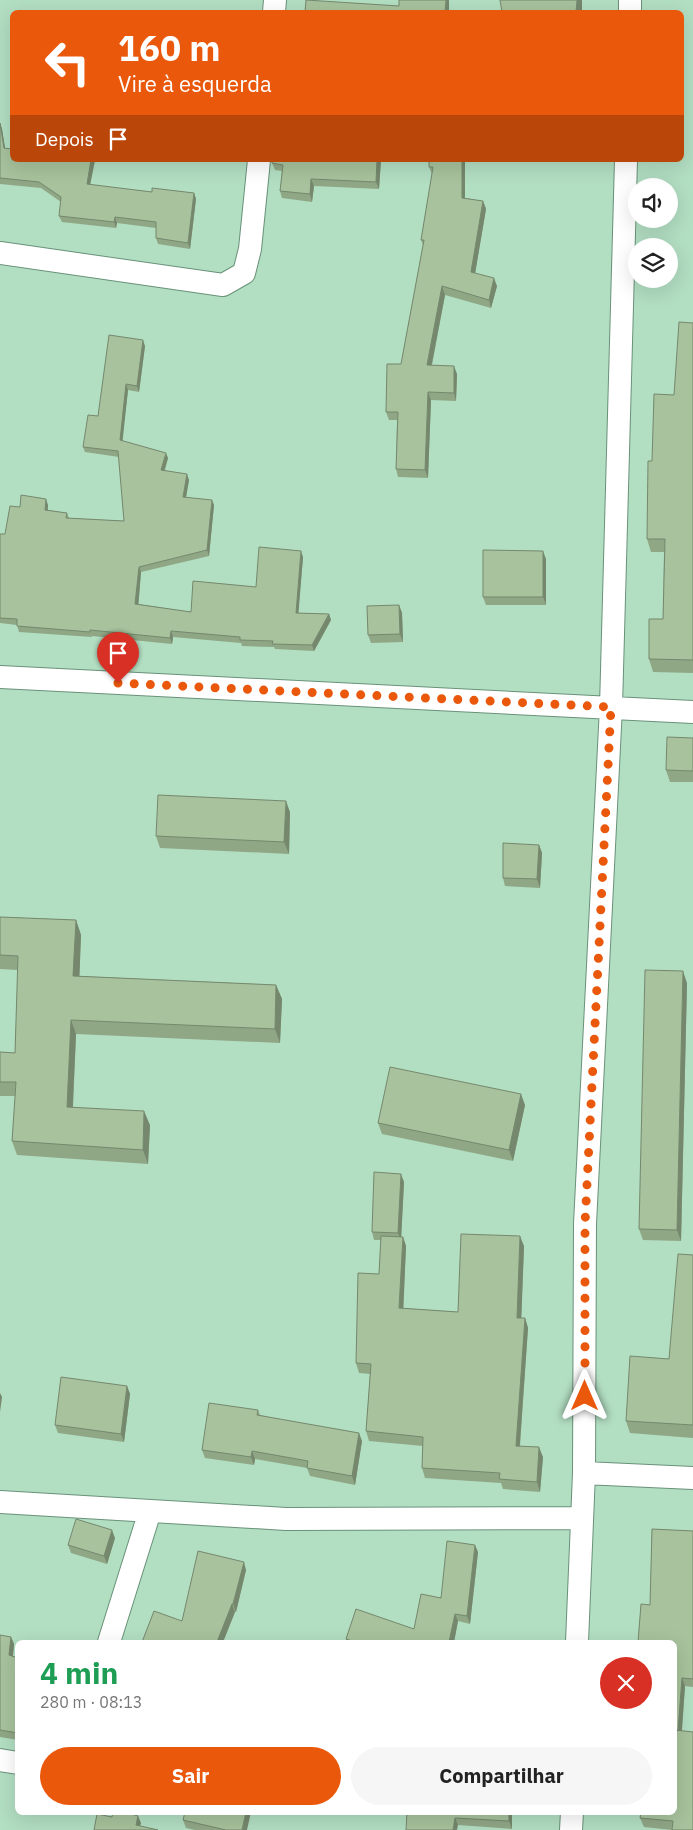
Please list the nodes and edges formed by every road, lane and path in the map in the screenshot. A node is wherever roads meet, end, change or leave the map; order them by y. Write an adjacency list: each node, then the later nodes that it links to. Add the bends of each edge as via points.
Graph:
1 (259, 162): 3 (street, via 250,250 244,273 223,285)
2 (626, 162): 5 (street)
3 (0, 253)
4 (0, 677): 5 (street)
5 (611, 707): 6 (street); 7 (street, via 585,1224)
6 (693, 712)
7 (584, 1473): 8 (street); 11 (street)
8 (693, 1478)
9 (0, 1502): 10 (street)
10 (150, 1512): 11 (street, via 286,1519); 12 (street)
11 (581, 1518): 13 (street)
12 (110, 1640)
13 (577, 1640)
14 (0, 1760): 15 (street)
15 (15, 1762)
16 (572, 1815): 17 (street)
17 (571, 1830)

